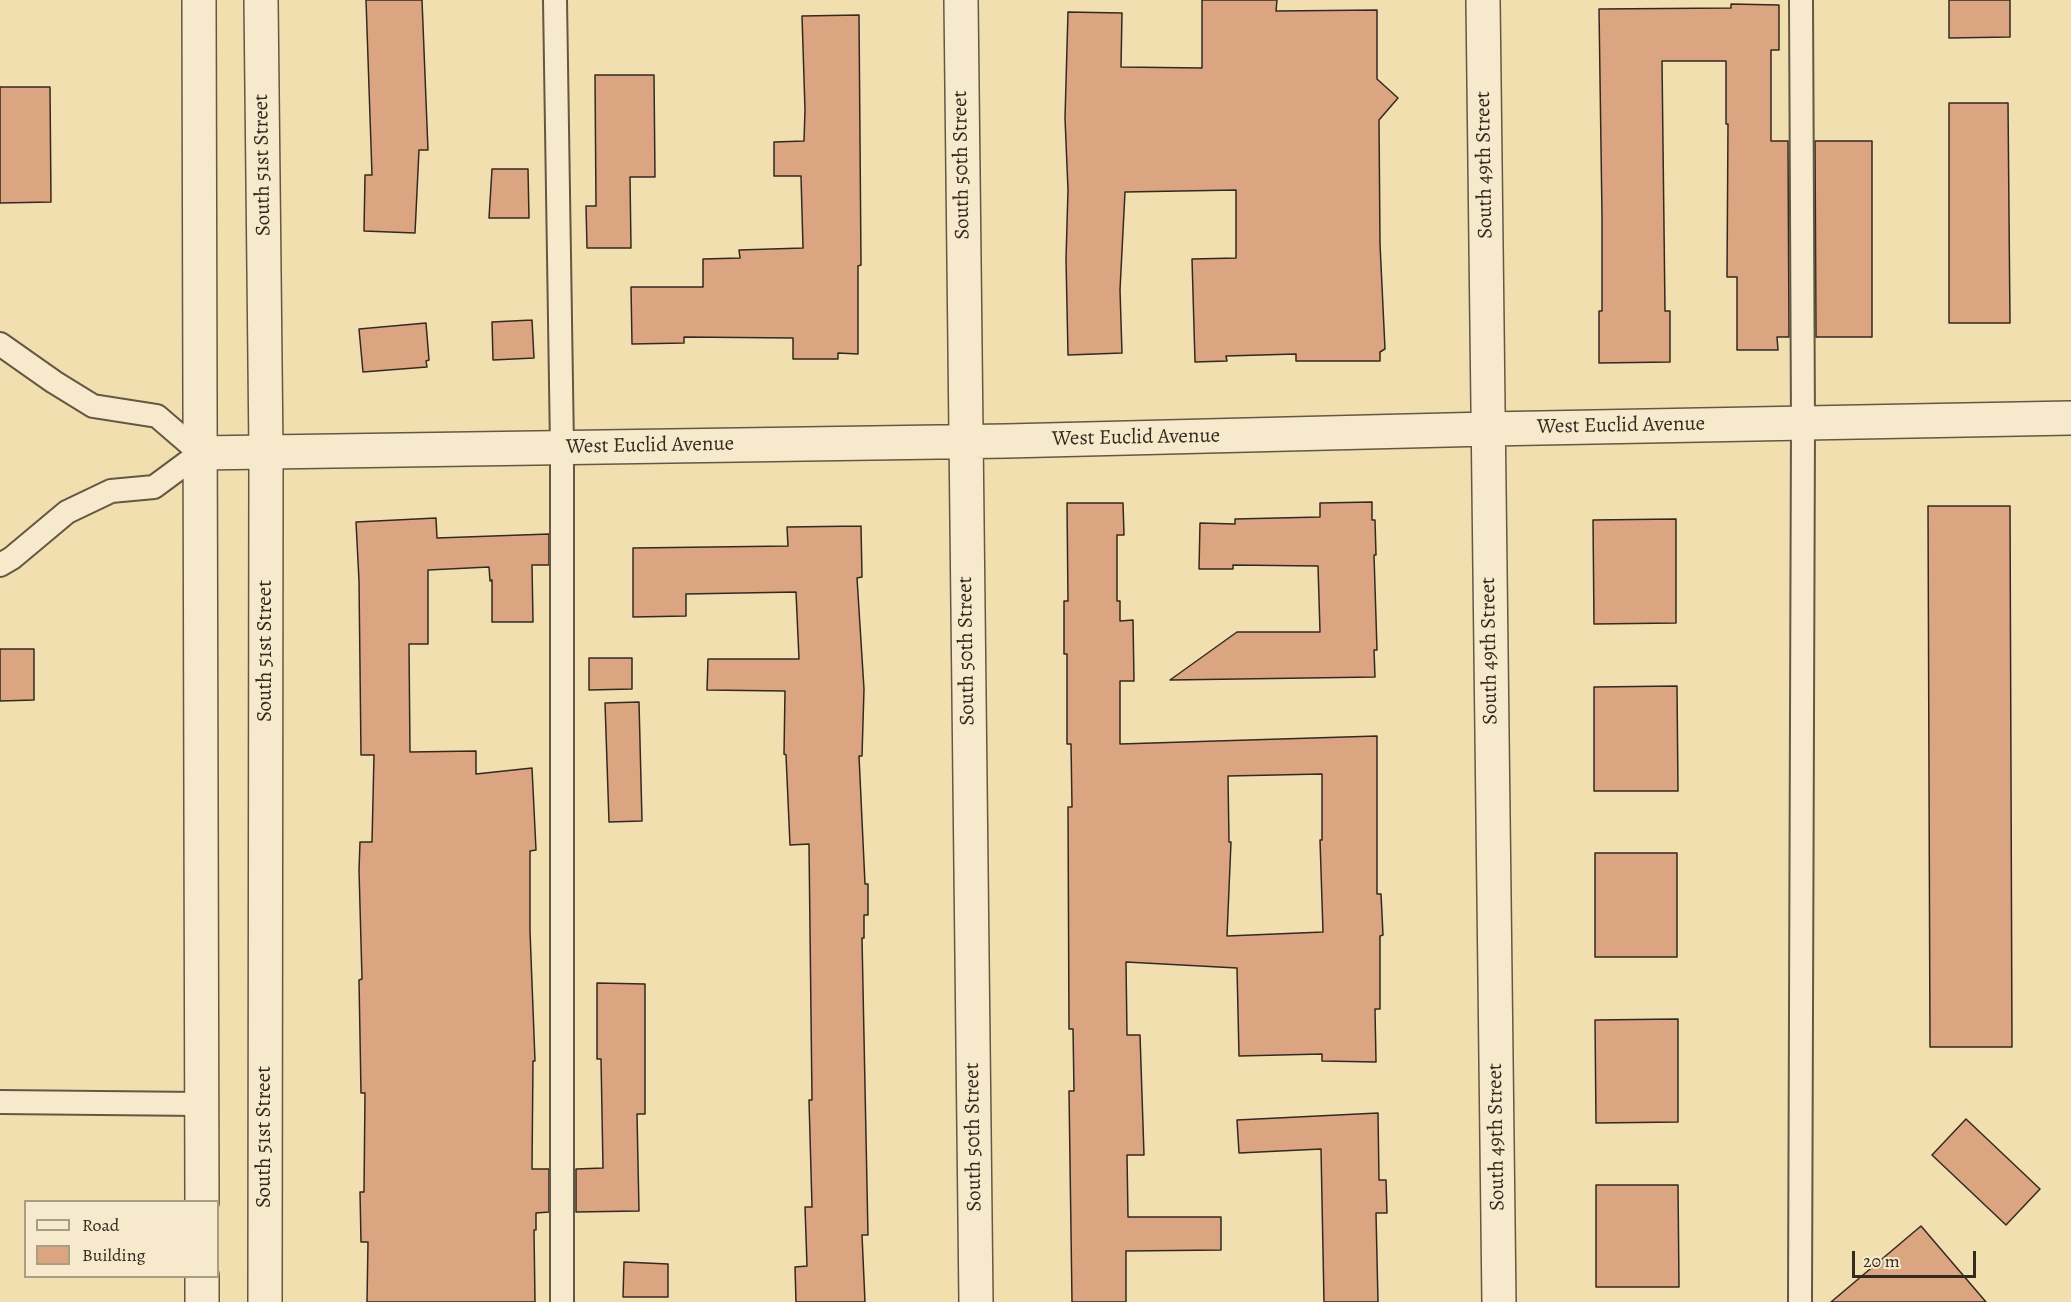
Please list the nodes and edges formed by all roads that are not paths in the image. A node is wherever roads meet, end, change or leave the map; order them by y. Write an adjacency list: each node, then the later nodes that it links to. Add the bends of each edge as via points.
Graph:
1 (199, 0): 14 (street)
2 (261, 0): 13 (street, South 51st Street)
3 (555, 0): 12 (lane)
4 (960, 0): 11 (street, South 50th Street)
5 (1483, 0): 10 (street, South 49th Street)
6 (1801, 0): 9 (lane)
7 (0, 344): 14 (lane, via 93,406 156,416)
8 (2071, 418): 9 (street, West Euclid Avenue)
9 (1803, 423): 10 (street, West Euclid Avenue); 25 (lane)
10 (1488, 429): 11 (street, West Euclid Avenue); 24 (street, South 49th Street)
11 (964, 441): 12 (street, West Euclid Avenue); 23 (street, South 50th Street)
12 (562, 447): 13 (street, West Euclid Avenue); 22 (lane)
13 (266, 452): 14 (street, West Euclid Avenue); 21 (street, South 51st Street)
14 (200, 453): 15 (lane, via 154,487 111,491 67,512); 17 (street)
15 (0, 565)
16 (0, 1102): 17 (lane)
17 (201, 1104): 18 (street)
18 (202, 1200)
19 (202, 1278): 20 (street)
20 (202, 1302)
21 (265, 1302)
22 (562, 1302)
23 (976, 1302)
24 (1499, 1302)
25 (1800, 1302)

